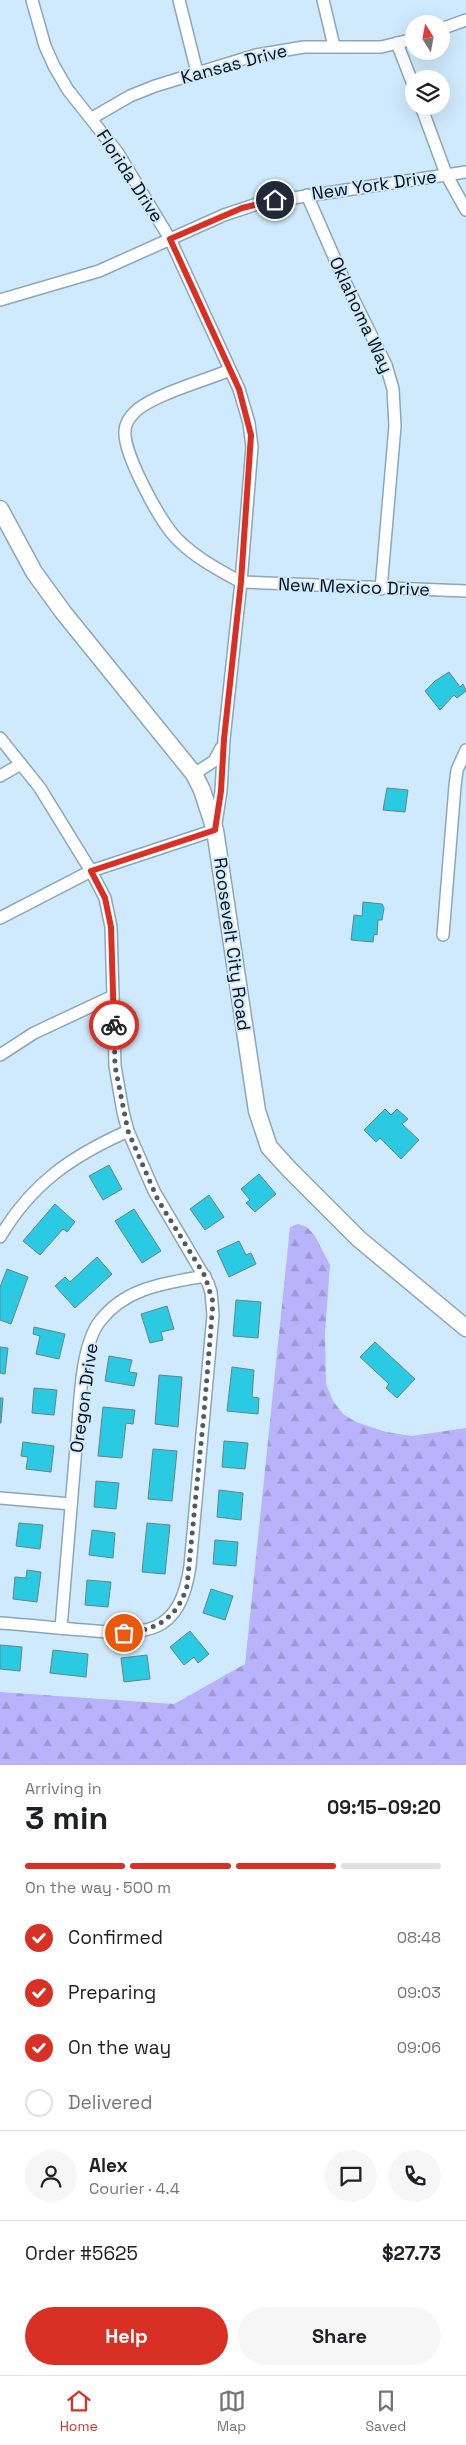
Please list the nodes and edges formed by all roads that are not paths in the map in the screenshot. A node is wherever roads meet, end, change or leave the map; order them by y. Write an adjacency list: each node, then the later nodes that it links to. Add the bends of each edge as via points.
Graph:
1 (32, 0): 12 (street, Florida Drive, via 54,66 68,90)
2 (179, 0): 10 (street)
3 (323, 0): 8 (street)
4 (466, 20): 5 (street)
5 (450, 26)
6 (405, 42): 7 (street, Kansas Drive)
7 (398, 44): 8 (street, Kansas Drive); 9 (street)
8 (334, 46): 10 (street, Kansas Drive, via 284,49)
9 (408, 70)
10 (197, 72): 12 (street, Kansas Drive, via 130,96)
11 (424, 115): 14 (street)
12 (92, 118): 17 (street, Florida Drive, via 123,160)
13 (466, 172): 14 (street, New York Drive)
14 (446, 174): 15 (street, New York Drive); 16 (street)
15 (306, 195): 17 (street, New York Drive, via 242,208); 22 (street, Oklahoma Way, via 386,365 393,389 395,426)
16 (466, 210)
17 (170, 239): 18 (street, New York Drive, via 99,271); 19 (street, Florida Drive)
18 (0, 300)
19 (230, 370): 21 (street, Florida Drive, via 245,406 252,447); 21 (street, via 140,408 132,414 125,432 137,471 165,525 195,554)
20 (0, 509): 28 (street, Roosevelt City Road, via 34,572 63,612)
21 (241, 582): 22 (street, New Mexico Drive); 25 (street, Florida Drive)
22 (381, 588): 23 (street, New Mexico Drive)
23 (466, 591)
24 (0, 738): 27 (street)
25 (224, 739): 28 (street, Florida Drive, via 214,761); 30 (street, Florida Drive)
26 (466, 750): 33 (street, via 457,770 455,786)
27 (21, 764): 29 (street); 31 (street, via 40,788)
28 (194, 774): 30 (street, Roosevelt City Road)
29 (0, 776)
30 (215, 830): 31 (street); 39 (street, Roosevelt City Road, via 256,1106 269,1147 359,1239)
31 (91, 871): 32 (street); 34 (street, via 109,913)
32 (0, 918)
33 (443, 935)
34 (113, 996): 35 (street, via 34,1034); 36 (street, via 115,1066)
35 (0, 1055)
36 (128, 1131): 37 (street, via 51,1175 21,1205); 38 (street, via 161,1205)
37 (0, 1237)
38 (205, 1276): 41 (street, Oregon Drive, via 140,1290 118,1303 99,1322 87,1351); 43 (street, via 211,1292 213,1315 190,1566 183,1598 162,1624 142,1632)
39 (466, 1328)
40 (0, 1498): 41 (street)
41 (71, 1504): 43 (street, Oregon Drive)
42 (0, 1623): 43 (street)
43 (61, 1628)

